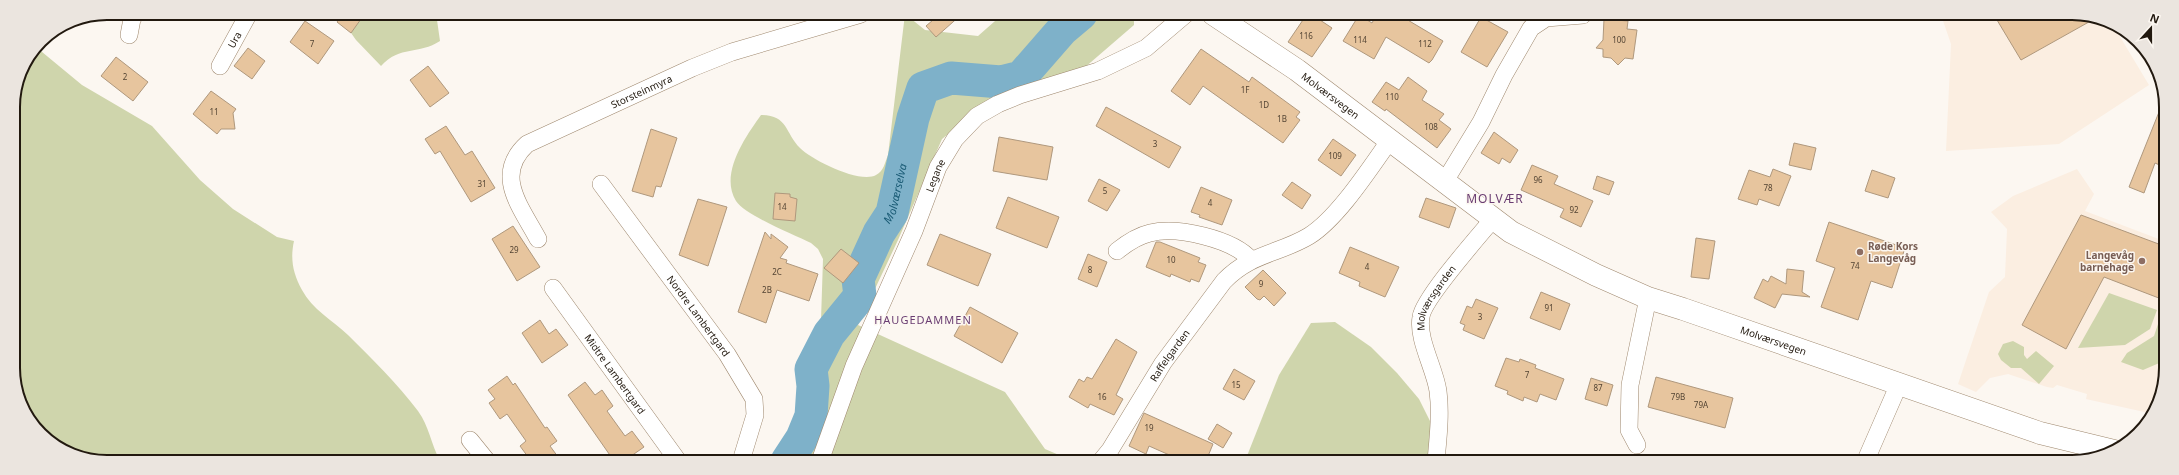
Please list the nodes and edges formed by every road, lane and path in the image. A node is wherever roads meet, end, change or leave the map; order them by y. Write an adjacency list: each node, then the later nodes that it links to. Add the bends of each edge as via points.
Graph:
1 (132, 20): 7 (street)
2 (245, 20): 8 (street, Ura)
3 (841, 20): 13 (street, Storsteinmyra, via 732,52 527,144 514,158 510,178 512,191)
4 (1179, 20): 25 (street, Legane, via 1146,48 1098,71 998,104 977,116 955,139 938,167 914,231 854,366)
5 (1222, 20): 9 (street, Molværsvegen, via 1297,70)
6 (1543, 20): 10 (street, via 1531,28 1481,122)
7 (129, 35)
8 (220, 66)
9 (1390, 140): 10 (street, Molværsvegen); 15 (street, Raffelgarden, via 1342,203 1314,232)
10 (1445, 182): 12 (street, Molværsvegen)
11 (601, 184): 24 (street, Nordre Lambertgard, via 727,354 754,399 755,415)
12 (1493, 219): 17 (street, Molværsvegen, via 1546,251); 27 (street, Molværsgarden, via 1428,300 1420,318 1438,392 1440,412)
13 (538, 239)
14 (1117, 251): 15 (street, via 1135,238 1150,232 1169,231 1219,239 1232,245)
15 (1251, 260): 26 (street, Raffelgarden, via 1228,276 1196,316 1163,363)
16 (553, 288): 23 (street, Midtre Lambertgard)
17 (1648, 298): 18 (street, Molværsvegen); 20 (street, via 1630,386 1629,430)
18 (1899, 384): 21 (street, Molværsvegen, via 2040,433); 28 (street)
19 (470, 440): 22 (street)
20 (1637, 445)
21 (2101, 450)
22 (483, 455)
23 (674, 455)
24 (744, 455)
25 (822, 455)
26 (1106, 455)
27 (1436, 455)
28 (1868, 455)

